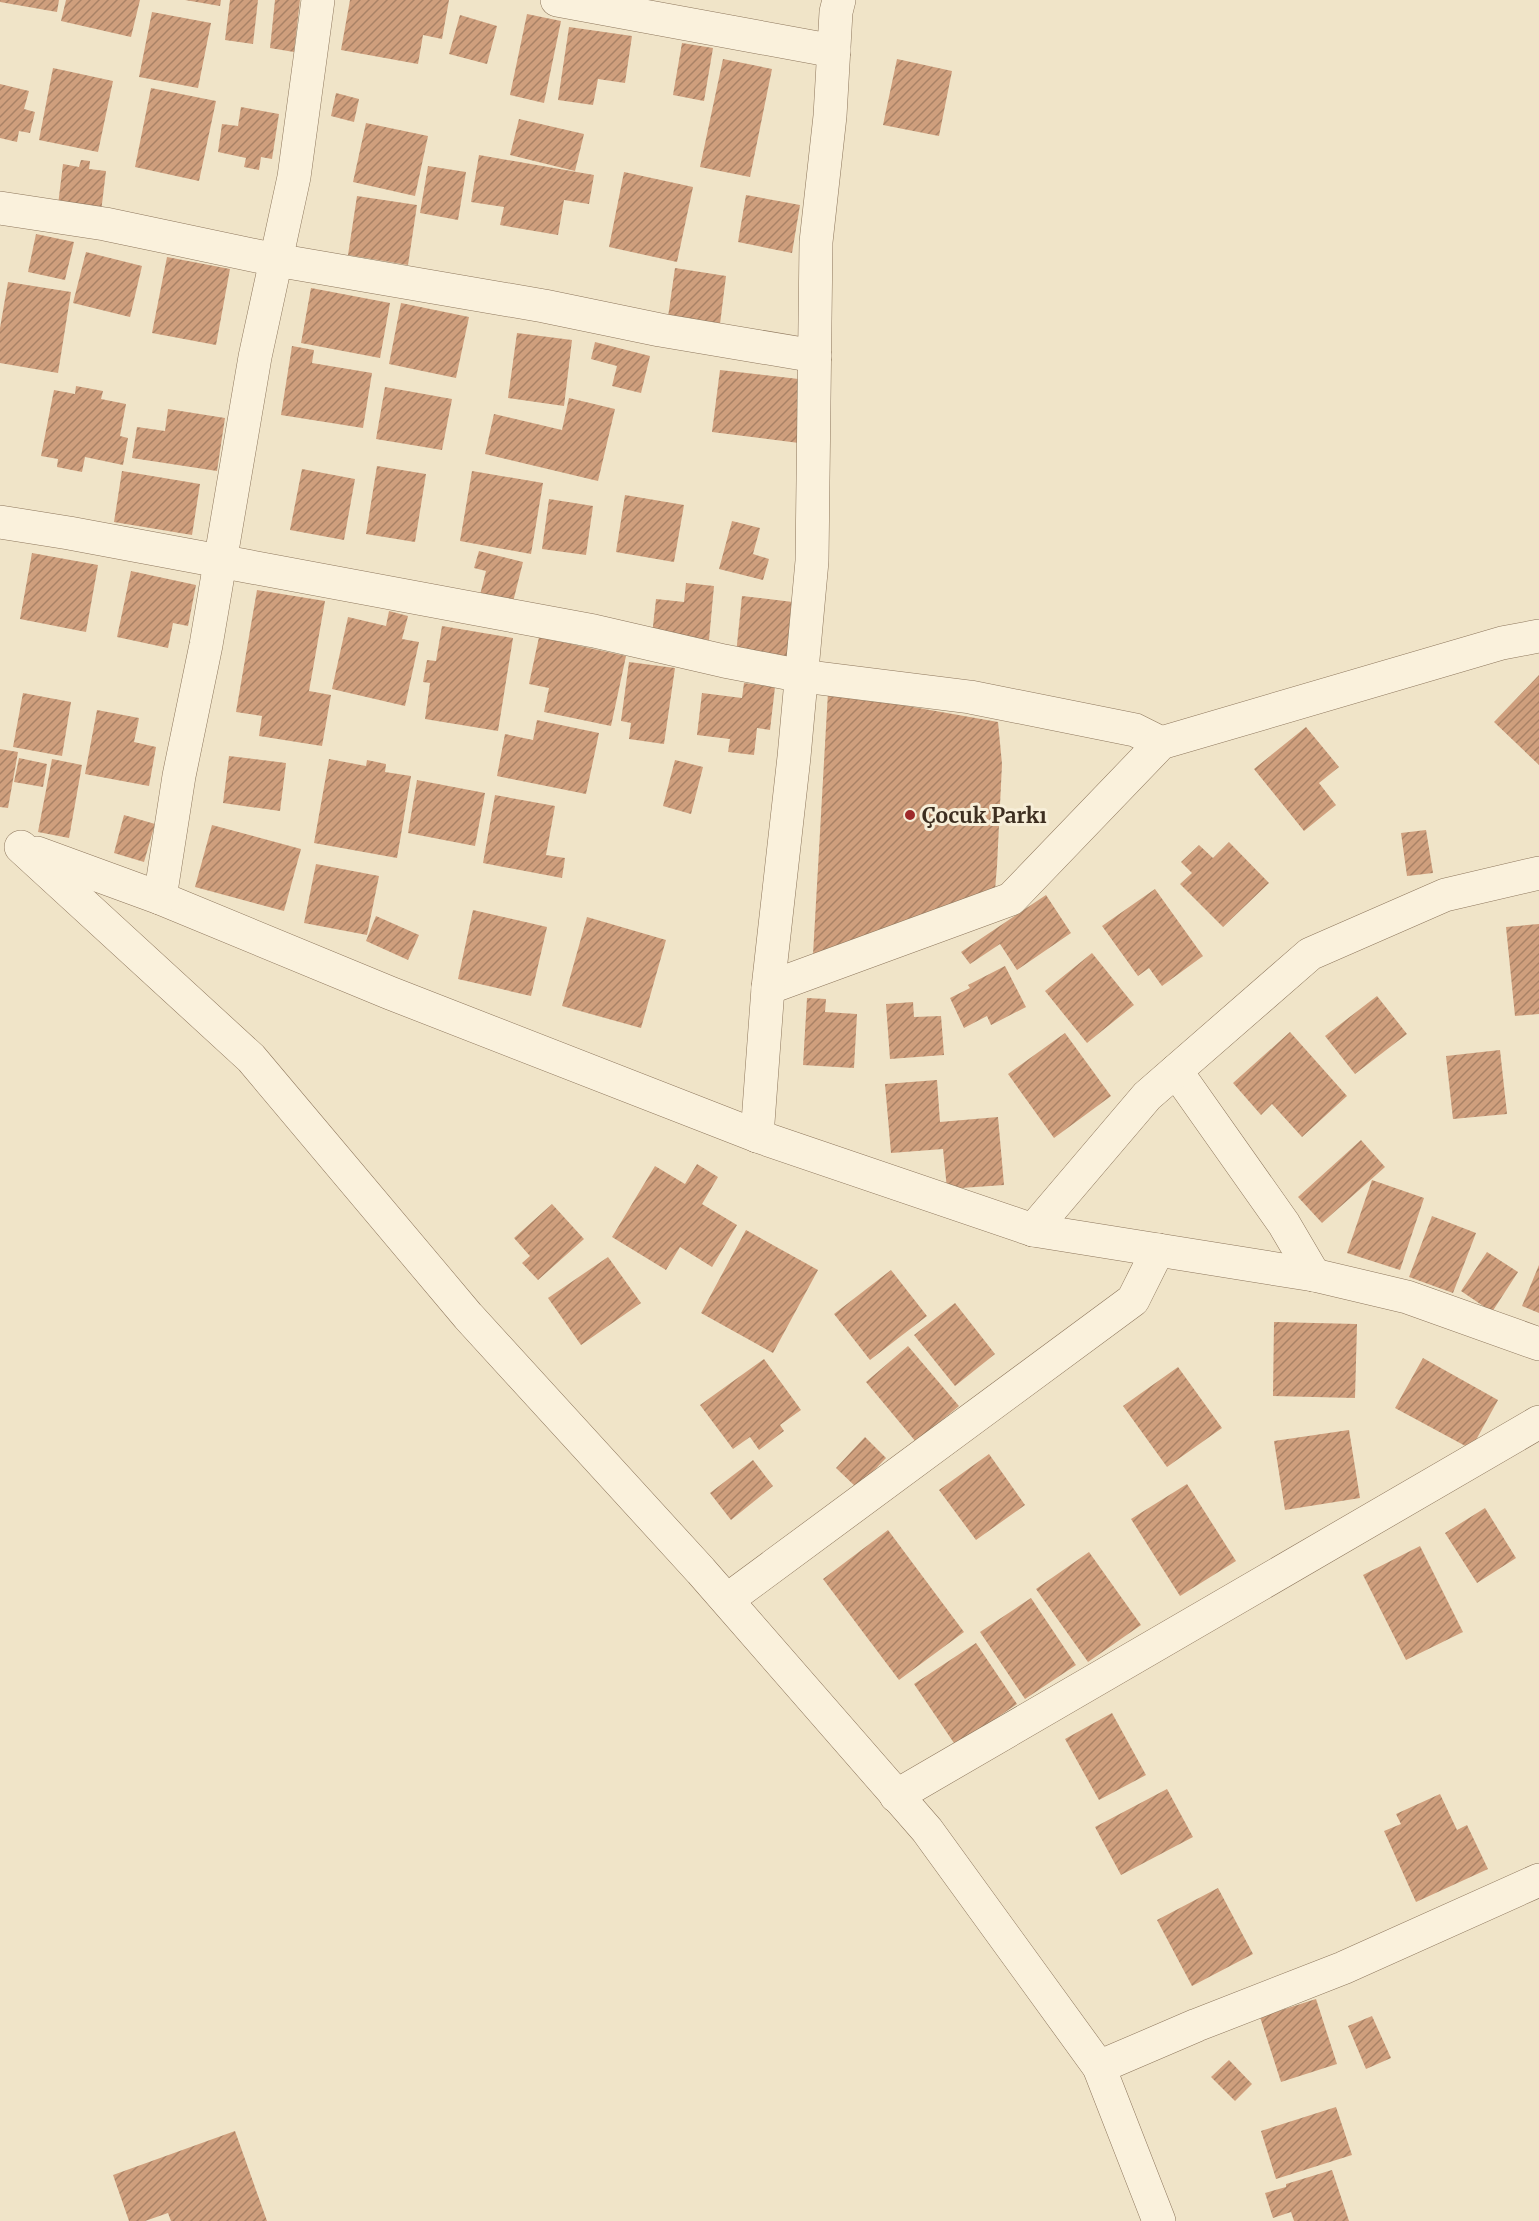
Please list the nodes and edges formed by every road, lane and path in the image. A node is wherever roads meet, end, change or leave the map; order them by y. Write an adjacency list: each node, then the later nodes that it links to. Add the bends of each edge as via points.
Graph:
1 (318, 0): 6 (street, via 294,177)
2 (557, 0): 4 (street)
3 (839, 0): 4 (street)
4 (834, 51): 7 (street, via 816,242)
5 (0, 208): 6 (street, via 105,224)
6 (276, 260): 7 (street); 9 (street, via 255,357)
7 (815, 356): 11 (street, via 812,561)
8 (0, 522): 9 (street)
9 (221, 562): 11 (street, via 594,631); 15 (street, via 178,776)
10 (1539, 636): 12 (street, via 1502,643)
11 (802, 676): 12 (street, via 970,697 1135,730); 16 (street)
12 (1161, 743): 16 (street, via 1011,899)
13 (10, 843): 15 (street); 24 (street, via 251,1058 468,1316)
14 (1539, 873): 17 (street, via 1445,895 1310,954)
15 (160, 898): 18 (street, via 390,993)
16 (768, 988): 18 (street)
17 (1176, 1071): 19 (street, via 1147,1096); 21 (street, via 1284,1224)
18 (757, 1136): 19 (street)
19 (1033, 1230): 20 (street)
20 (1158, 1250): 21 (street); 24 (street, via 1133,1300)
21 (1314, 1275): 22 (street, via 1407,1297)
22 (1539, 1344)
23 (1539, 1422): 25 (street)
24 (727, 1600): 25 (street)
25 (896, 1796): 27 (street, via 927,1830)
26 (1539, 1880): 27 (street, via 1343,1968)
27 (1099, 2067): 28 (street)
28 (1159, 2221)

